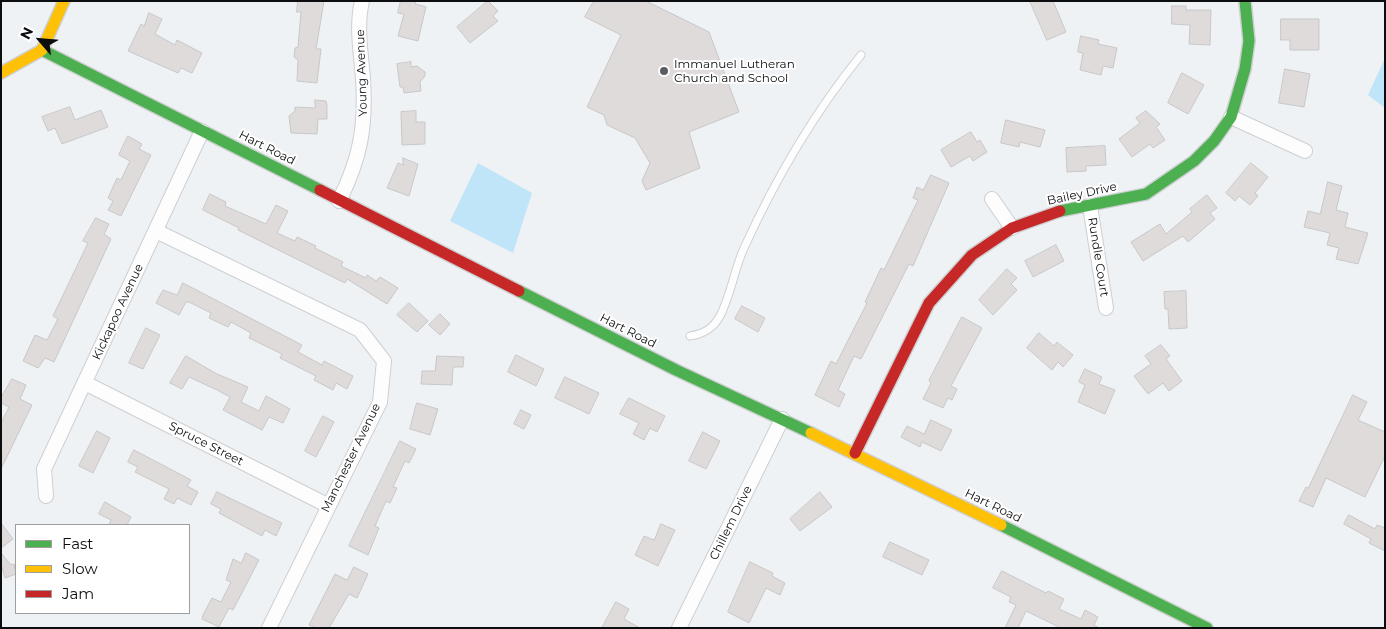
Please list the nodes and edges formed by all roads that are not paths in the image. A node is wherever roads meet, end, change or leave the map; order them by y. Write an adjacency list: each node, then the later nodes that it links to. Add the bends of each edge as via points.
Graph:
1 (64, 1): 4 (street)
2 (362, 1): 11 (street, Young Avenue, via 359,41 364,117 359,154)
3 (1245, 1): 7 (street, Bailey Drive, via 1246,60 1240,92)
4 (42, 50): 6 (street); 8 (street, Hart Road)
5 (861, 55): 16 (lane, via 840,81 791,158 744,247 720,318 702,334)
6 (1, 73)
7 (1230, 116): 9 (street); 12 (street, Bailey Drive, via 1214,141 1194,161 1146,194)
8 (202, 131): 11 (street, Hart Road); 14 (street, Kickapoo Avenue)
9 (1305, 151)
10 (992, 199): 13 (street)
11 (339, 200): 18 (street, Hart Road, via 668,366)
12 (1090, 206): 13 (street, Bailey Drive, via 1058,211); 15 (street, Rundle Court)
13 (1012, 228): 19 (street, Bailey Drive, via 972,254 929,303)
14 (156, 231): 17 (street, Kickapoo Avenue); 21 (street, Manchester Avenue, via 360,330 384,361 380,402)
15 (1106, 308)
16 (690, 336)
17 (85, 383): 20 (street, Kickapoo Avenue, via 44,469); 21 (street, Spruce Street)
18 (782, 419): 19 (street, Hart Road); 24 (street, Chillem Drive)
19 (855, 453): 22 (street, Hart Road)
20 (46, 496)
21 (328, 505): 23 (street, Manchester Avenue)
22 (1190, 624): 25 (street, Hart Road)
23 (269, 628)
24 (680, 628)
25 (1207, 628)

